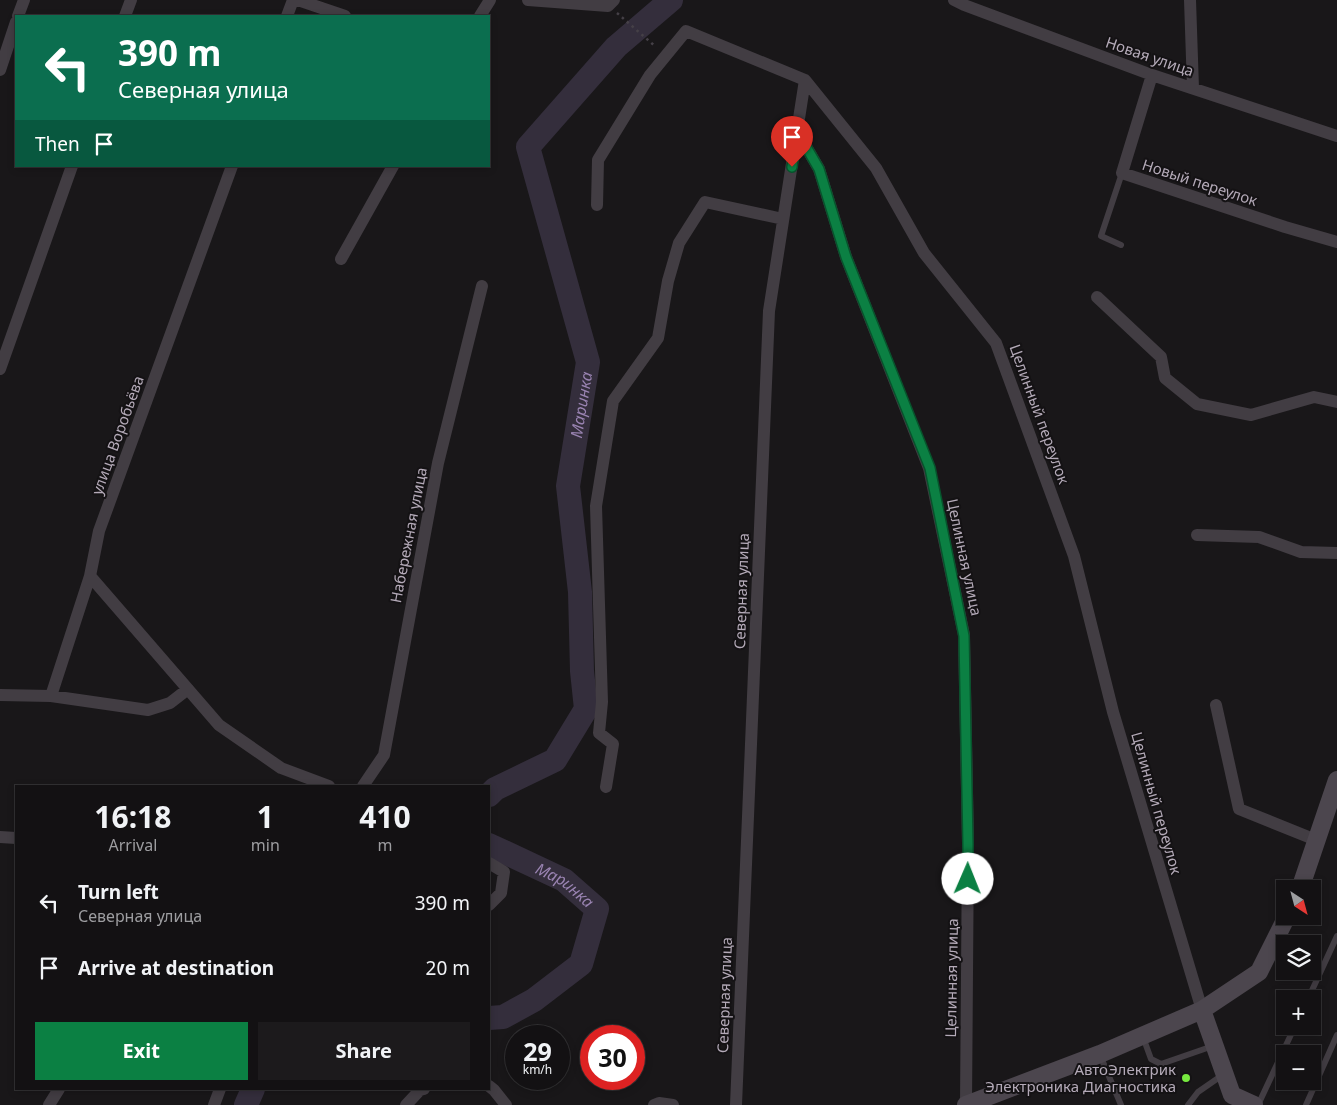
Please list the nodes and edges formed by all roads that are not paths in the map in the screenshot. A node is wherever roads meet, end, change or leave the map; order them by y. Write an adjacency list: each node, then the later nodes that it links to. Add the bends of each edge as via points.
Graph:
1 (24, 0): 10 (street)
2 (131, 0): 11 (street)
3 (293, 0): 12 (street)
4 (298, 0): 13 (street)
5 (490, 0): 14 (street)
6 (528, 0): 9 (street)
7 (1190, 0): 19 (street)
8 (961, 2): 17 (street, Новая улица)
9 (611, 3)
10 (18, 15)
11 (125, 15)
12 (287, 15)
13 (342, 15)
14 (481, 15)
15 (15, 25): 16 (street)
16 (0, 70)
17 (1152, 75): 19 (street, Новая улица); 25 (street, Новый переулок)
18 (805, 80): 20 (street, Северная улица); 26 (street, Целинный переулок, via 686,32 650,74 598,160); 55 (street, Целинный переулок, via 876,168 924,253 996,343 1074,556 1113,712)
19 (1193, 88): 21 (street, Новая улица)
20 (797, 131): 27 (street, Северная улица); 73 (street, Целинная улица, via 819,169 846,257 930,468 964,636 968,844)
21 (1337, 136)
22 (72, 167): 33 (street)
23 (232, 167): 37 (street, улица Воробьёва, via 99,532)
24 (392, 167): 30 (street)
25 (1122, 173): 28 (street, Новый переулок); 29 (lane, via 1101,236)
26 (598, 205)
27 (783, 220): 45 (street, via 705,202 679,243 658,338 613,401 596,506 602,702 599,733 613,744); 72 (street, Северная улица, via 769,311)
28 (1337, 242)
29 (1121, 244)
30 (341, 259)
31 (482, 286): 44 (street, Набережная улица, via 438,463 384,755)
32 (1097, 297): 34 (street, via 1161,357 1166,378 1198,404 1251,415 1314,397)
33 (0, 369)
34 (1337, 402)
35 (1197, 535): 36 (street, via 1259,537 1301,552)
36 (1337, 553)
37 (90, 576): 38 (street); 40 (street, улица Воробьёва)
38 (188, 689): 40 (street, via 170,703 148,710); 43 (street, via 219,725 281,768)
39 (0, 695): 40 (street)
40 (50, 696)
41 (1216, 705): 48 (street, via 1239,809)
42 (1337, 780): 48 (street)
43 (326, 785)
44 (363, 785)
45 (606, 786)
46 (0, 837): 47 (street)
47 (15, 838)
48 (1316, 840): 50 (street)
49 (490, 864): 51 (street, via 504,872 501,893)
50 (1303, 880)
51 (490, 904)
52 (1282, 925): 55 (street, via 1259,972)
53 (1337, 936): 54 (lane)
54 (1312, 990)
55 (1202, 1010): 58 (street); 59 (street)
56 (1291, 1035): 76 (lane)
57 (1337, 1035): 77 (lane)
58 (1142, 1036): 59 (lane, via 1151,1059 1161,1064); 60 (street)
59 (1215, 1046): 61 (street)
60 (1100, 1054): 73 (street); 74 (lane)
61 (1225, 1074): 75 (lane, via 1198,1092); 76 (street, via 1232,1095)
62 (490, 1087): 69 (street)
63 (58, 1090): 66 (street)
64 (220, 1090): 67 (street)
65 (420, 1090): 68 (street)
66 (49, 1105)
67 (214, 1105)
68 (406, 1105)
69 (506, 1105)
70 (654, 1105): 71 (street)
71 (673, 1105)
72 (736, 1105)
73 (966, 1105)
74 (1122, 1105)
75 (1188, 1105)
76 (1256, 1105)
77 (1306, 1105)

